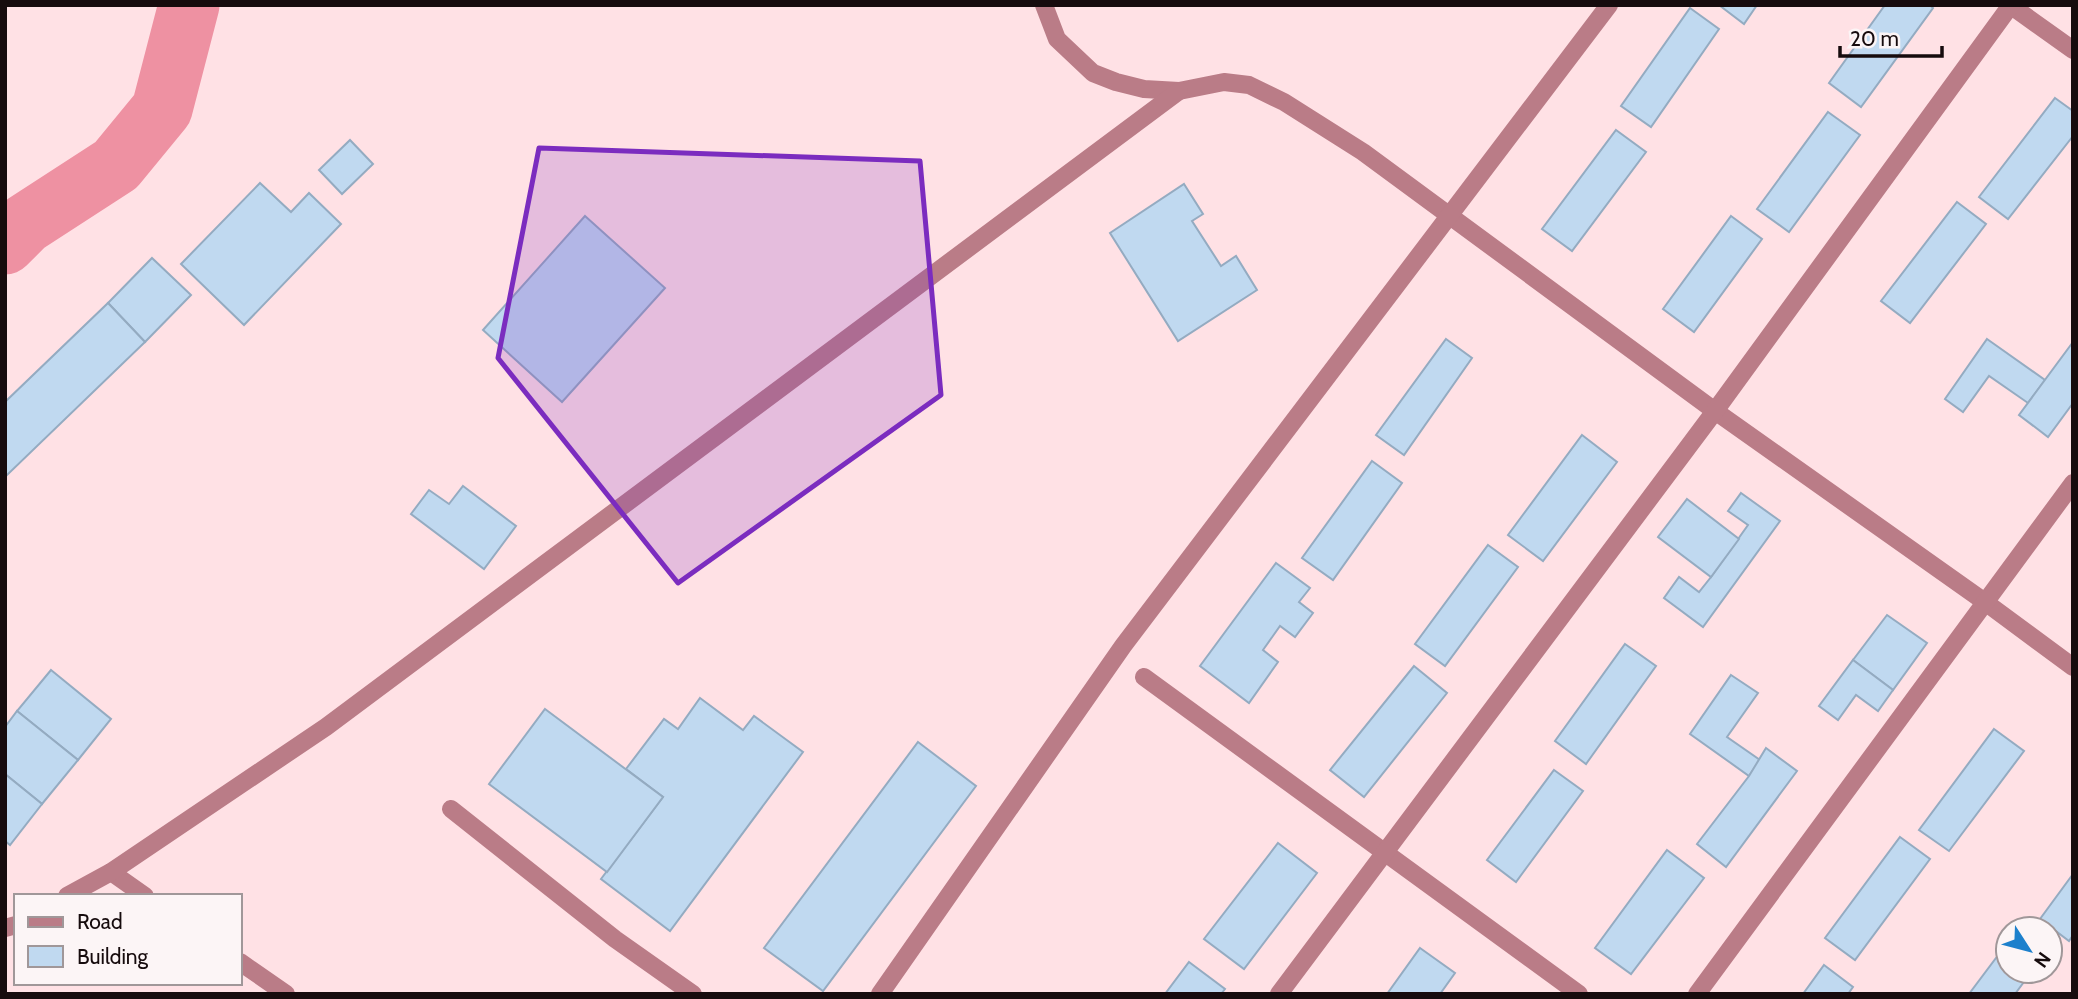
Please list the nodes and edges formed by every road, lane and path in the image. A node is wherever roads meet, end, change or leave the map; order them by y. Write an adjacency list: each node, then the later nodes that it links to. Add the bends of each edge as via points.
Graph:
1 (1044, 5): 5 (street, via 1058,39 1093,72 1144,89)
2 (1609, 5): 6 (street)
3 (2011, 5): 4 (street); 7 (street)
4 (2073, 50)
5 (1179, 91): 6 (street, via 1224,82 1250,85 1363,152); 14 (street, via 326,727)
6 (1450, 216): 7 (street); 20 (street, via 1123,646)
7 (1715, 411): 9 (street); 13 (street)
8 (2073, 483): 9 (street)
9 (1985, 602): 10 (street); 23 (street)
10 (2073, 667)
11 (1144, 677): 13 (street)
12 (452, 809): 19 (street)
13 (1385, 854): 21 (street); 22 (street)
14 (111, 872): 15 (street); 16 (street)
15 (71, 894)
16 (142, 894)
17 (242, 963): 18 (street)
18 (286, 994)
19 (692, 994)
20 (880, 994)
21 (1279, 994)
22 (1579, 994)
23 (1697, 994)

